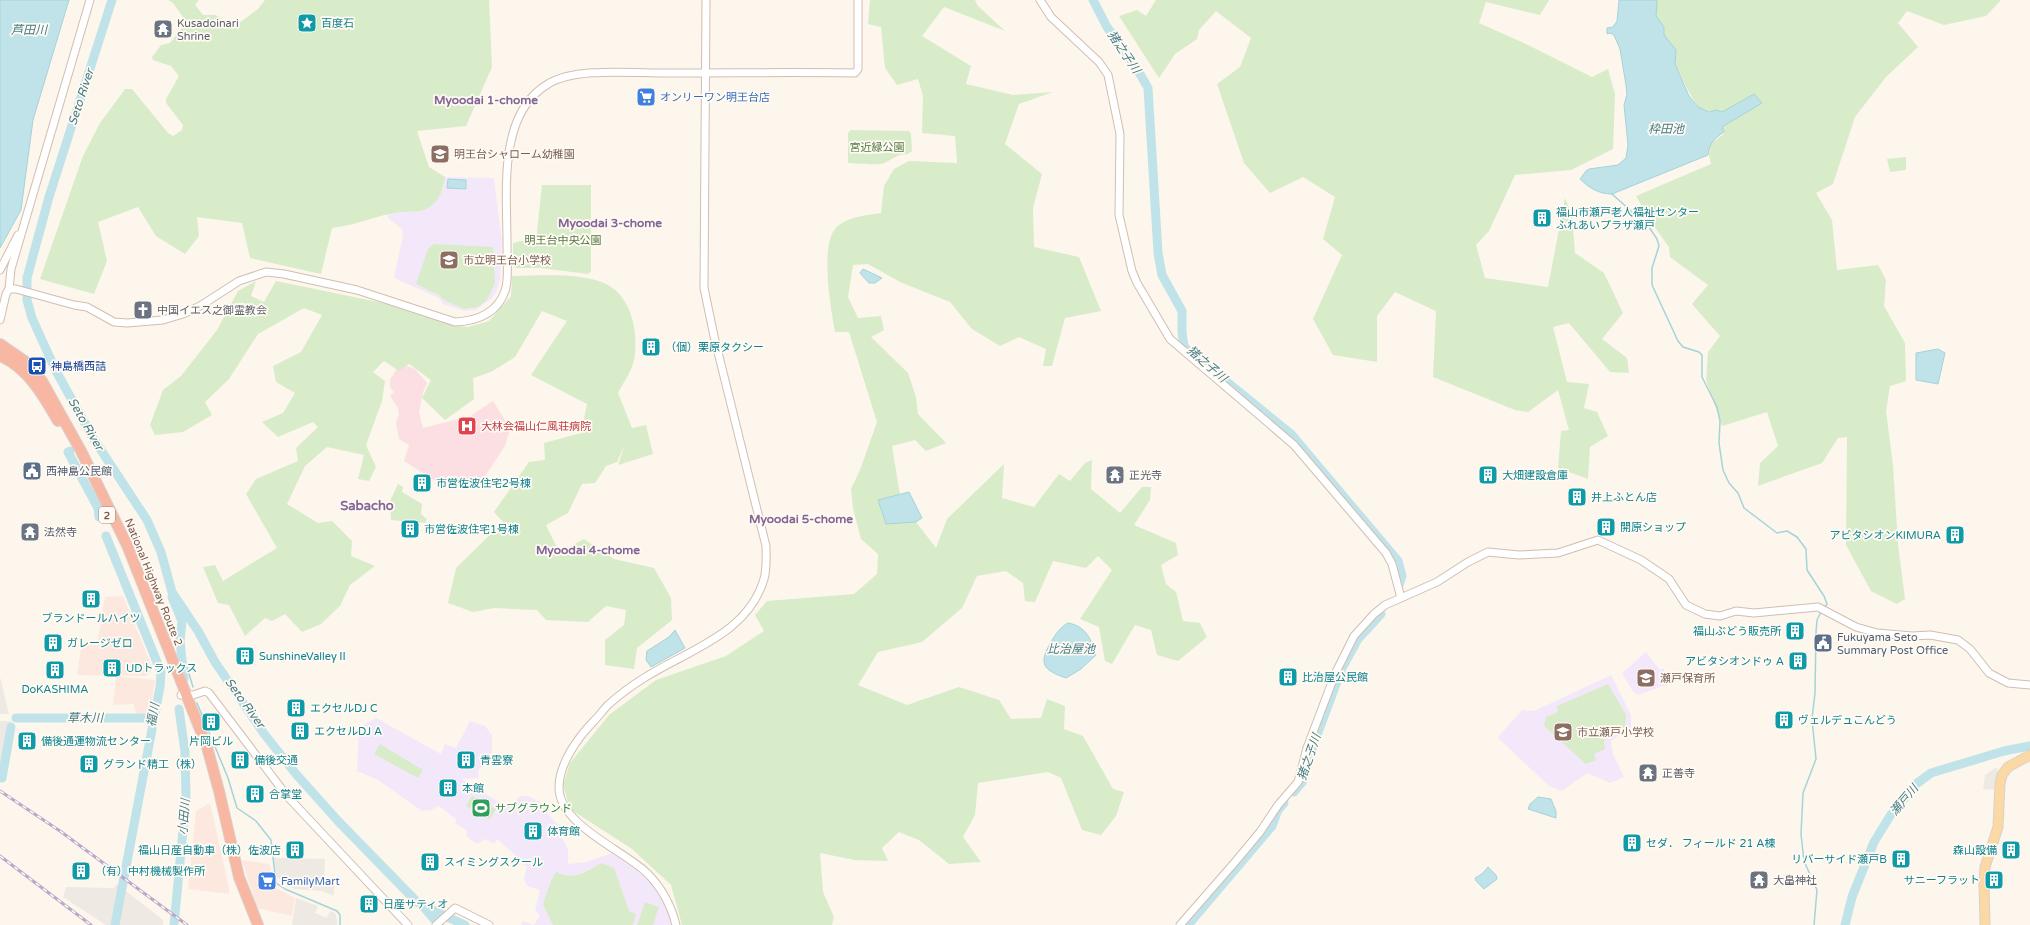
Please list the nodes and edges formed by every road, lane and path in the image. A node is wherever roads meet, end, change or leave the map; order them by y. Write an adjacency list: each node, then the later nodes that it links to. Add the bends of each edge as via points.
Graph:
1 (90, 0): 6 (street)
2 (706, 0): 5 (street)
3 (858, 0): 5 (street, via 858,69 855,73)
4 (1040, 0): 14 (street, via 1051,17 1099,62 1108,75 1120,134 1119,215 1137,283 1170,339 1294,445 1386,553 1392,564)
5 (706, 73): 10 (street, via 622,72 576,75 549,83 536,92 517,119 507,166 508,273 505,291 496,307 484,317 455,322 357,290 266,272 239,281 183,314 163,320 127,323 114,322 87,307); 23 (street, via 704,288 766,546 765,578 747,613 731,629 644,678 607,706 576,741 565,764 559,786 570,816 632,860 653,880 666,899)
6 (26, 223): 7 (street); 8 (street)
7 (9, 252): 8 (street); 9 (street)
8 (13, 263): 10 (street, via 9,280)
9 (0, 270)
10 (13, 289): 11 (street, via 6,294)
11 (0, 320)
12 (0, 344): 16 (highway, National Highway Route 2 / 2, via 18,354 35,371 78,445 127,545)
13 (0, 356): 16 (highway, National Highway Route 2 / 2, via 18,366 34,383 75,453 123,550)
14 (1400, 598): 15 (street, via 1450,575 1488,552 1519,555 1558,553 1598,540 1641,560 1669,579 1686,605 1705,614 1720,616 1736,611 1754,613 1799,608 1823,609 1856,627 1876,633 1930,635 1958,640 1970,649 1989,673 2008,683); 24 (street, via 1374,614 1349,644 1313,731 1298,782 1278,805 1260,832)
15 (2030, 685)
16 (184, 695): 18 (highway, National Highway Route 2 / 2, via 201,748 233,879); 19 (highway, National Highway Route 2 / 2, via 214,771 243,889); 20 (street, via 205,691 209,693 287,796)
17 (2030, 755): 25 (main road, via 2008,767 2002,776 1998,827 1985,867)
18 (251, 925)
19 (258, 925)
20 (408, 925)
21 (436, 925): 22 (street, via 455,908)
22 (489, 925)
23 (676, 925)
24 (1180, 925)
25 (1985, 925)

